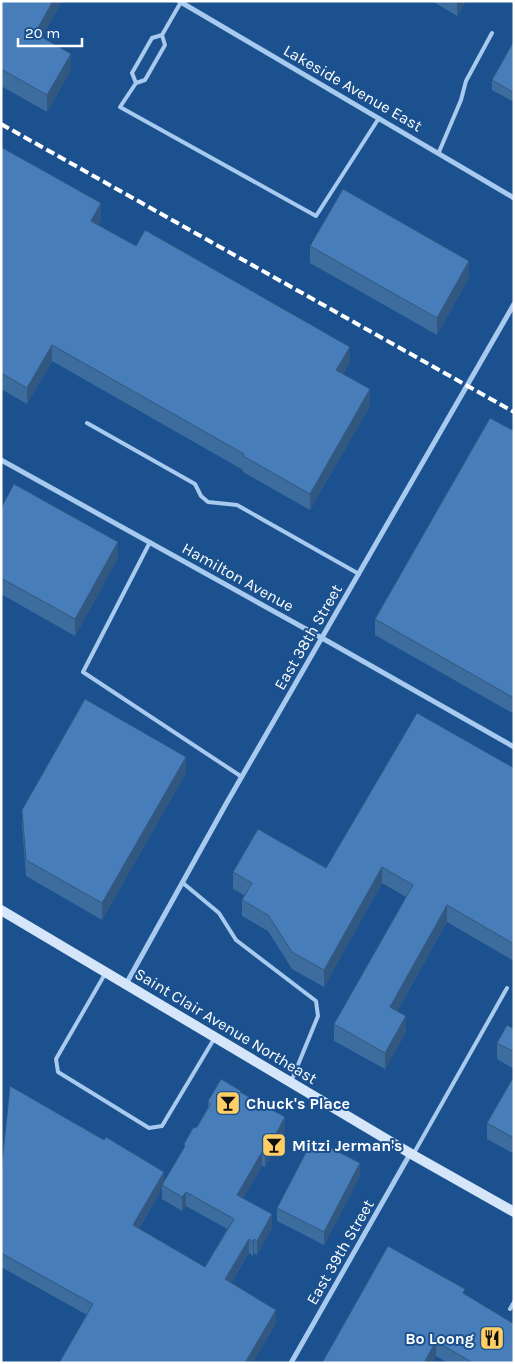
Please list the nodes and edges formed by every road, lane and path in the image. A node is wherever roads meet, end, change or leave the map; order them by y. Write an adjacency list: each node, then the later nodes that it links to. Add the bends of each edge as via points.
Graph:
1 (180, 2): 3 (lane); 5 (street, Lakeside Avenue East)
2 (492, 33): 6 (lane, via 466,81)
3 (162, 34): 4 (lane, via 165,45 144,80); 4 (lane, via 152,38 132,72)
4 (136, 83): 5 (lane, via 120,107 316,216)
5 (379, 118): 6 (street, Lakeside Avenue East)
6 (439, 152): 7 (street, Lakeside Avenue East)
7 (514, 198)
8 (514, 304): 12 (street, East 38th Street)
9 (87, 423): 12 (lane, via 195,484 208,502 237,505)
10 (1, 460): 11 (street, Hamilton Avenue)
11 (150, 542): 13 (street, Hamilton Avenue); 15 (lane, via 83,672)
12 (359, 574): 13 (street, East 38th Street)
13 (322, 638): 14 (street, Hamilton Avenue); 15 (street, East 38th Street)
14 (514, 748)
15 (242, 777): 16 (street, East 38th Street)
16 (183, 883): 19 (street, East 38th Street); 22 (lane, via 219,913 236,940 316,1001 318,1016)
17 (1, 910): 18 (main road, Saint Clair Avenue Northeast)
18 (106, 972): 19 (main road, Saint Clair Avenue Northeast); 21 (lane, via 56,1059 58,1072 149,1128 162,1126)
19 (126, 984): 21 (main road, Saint Clair Avenue Northeast)
20 (507, 988): 23 (lane)
21 (215, 1037): 22 (main road, Saint Clair Avenue Northeast)
22 (291, 1082): 23 (main road, Saint Clair Avenue Northeast)
23 (411, 1154): 24 (main road, Saint Clair Avenue Northeast); 27 (street, East 39th Street)
24 (514, 1212)
25 (514, 1302): 26 (lane)
26 (510, 1309)
27 (291, 1363)

